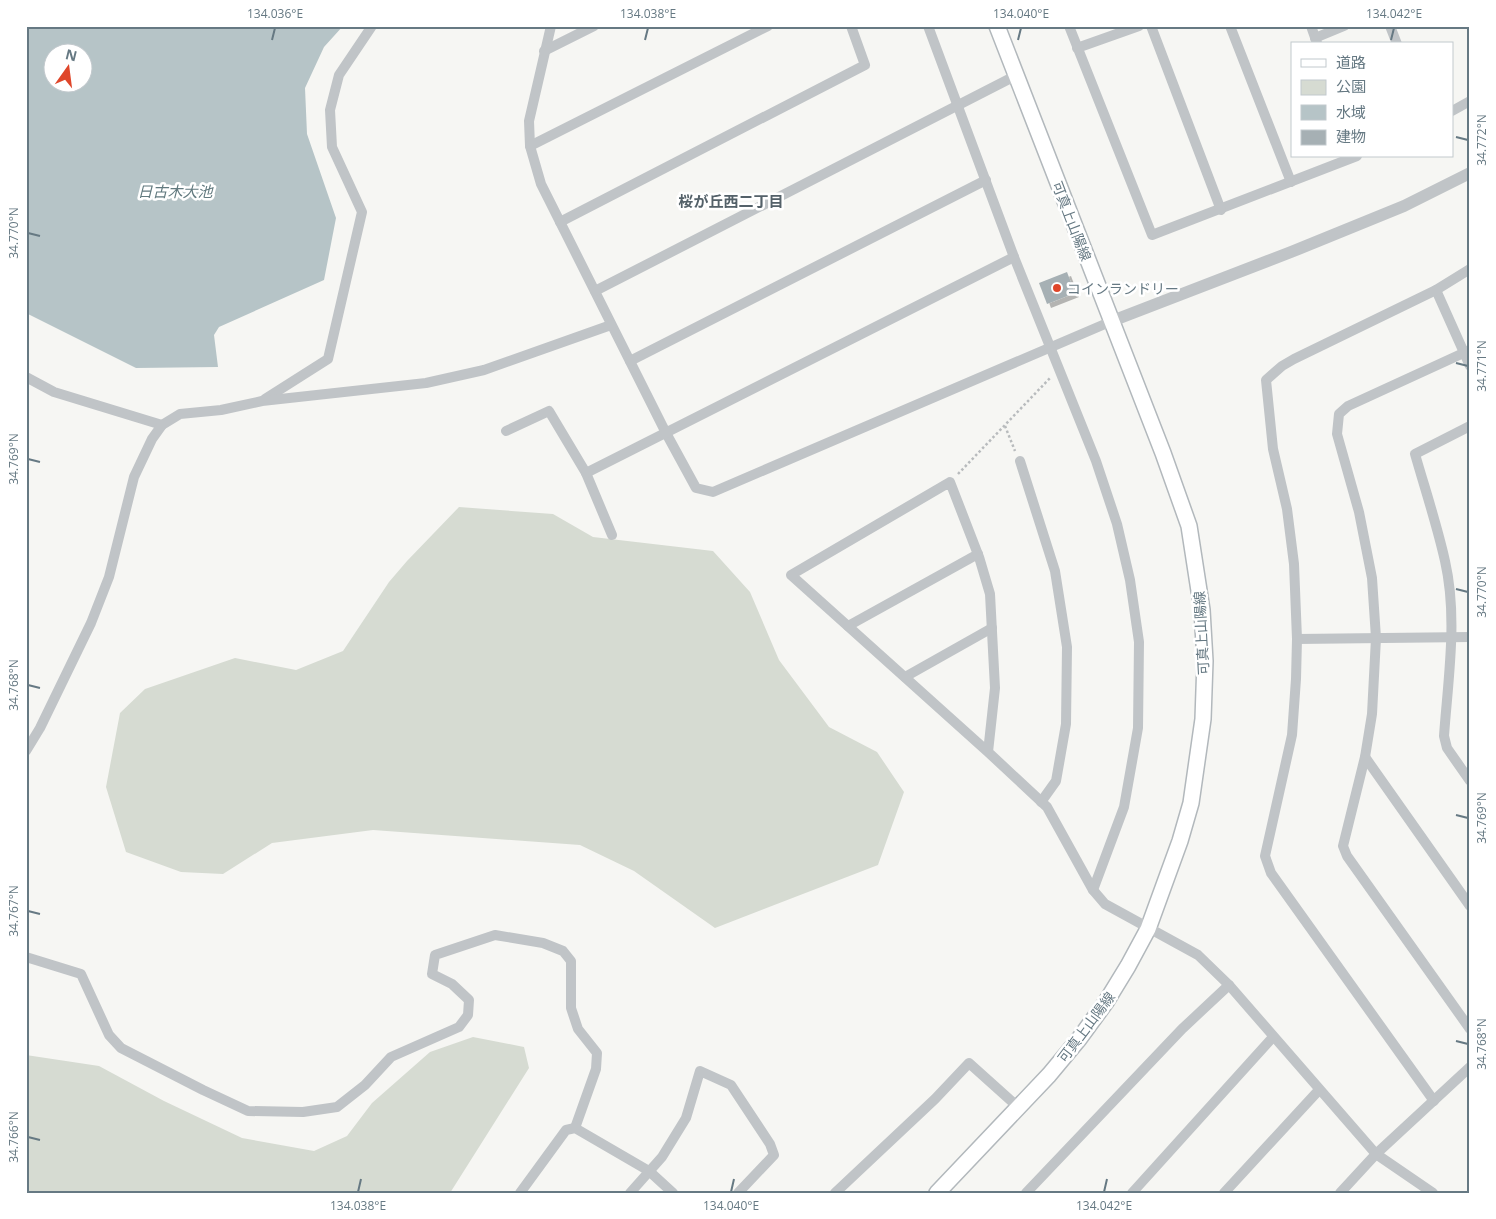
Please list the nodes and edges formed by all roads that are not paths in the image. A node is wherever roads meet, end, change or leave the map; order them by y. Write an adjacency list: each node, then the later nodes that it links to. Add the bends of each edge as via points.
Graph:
1 (372, 26): 41 (street, via 339,75 330,110 332,147 362,212 328,359)
2 (551, 26): 18 (street)
3 (594, 26): 18 (street)
4 (768, 26): 23 (street)
5 (851, 26): 29 (street, via 865,65)
6 (928, 26): 21 (street)
7 (996, 26): 19 (main road, 可真上山陽線)
8 (1069, 26): 17 (street)
9 (1138, 26): 17 (street)
10 (1150, 26): 28 (street)
11 (1230, 26): 27 (street)
12 (1311, 26): 15 (street)
13 (1344, 26): 15 (street)
14 (1390, 26): 16 (street)
15 (1317, 41)
16 (1396, 42)
17 (1077, 48): 28 (street, via 1152,236)
18 (544, 51): 23 (street, via 529,121)
19 (1015, 76): 21 (street); 34 (main road, 可真上山陽線)
20 (1470, 101): 22 (street)
21 (958, 105): 26 (street); 33 (street)
22 (1454, 110)
23 (530, 146): 29 (street, via 541,184)
24 (1352, 158): 27 (street)
25 (1470, 173): 34 (street, via 1395,210)
26 (986, 180): 30 (street); 38 (street)
27 (1291, 182): 28 (street)
28 (1220, 210)
29 (560, 222): 33 (street)
30 (1014, 257): 36 (street); 45 (street)
31 (1470, 269): 32 (street)
32 (1436, 290): 37 (street); 55 (street, via 1294,359 1266,380 1273,449 1294,564)
33 (595, 291): 35 (street)
34 (1112, 321): 36 (street); 64 (main road, 可真上山陽線, via 1188,526 1202,610 1205,661 1203,719 1193,794 1180,841)
35 (612, 325): 38 (street); 41 (street, via 484,370 426,383)
36 (1051, 346): 45 (street, via 713,492 696,488); 62 (street, via 1118,524 1139,642 1138,728 1124,807)
37 (1467, 351): 39 (street); 54 (street, via 1348,406 1339,414 1336,434 1372,578)
38 (630, 361): 45 (street)
39 (1470, 366)
40 (26, 377): 42 (street, via 54,392)
41 (262, 401): 42 (street, via 180,414)
42 (162, 425): 57 (street, via 134,478 109,577 91,624)
43 (1470, 426): 52 (street, via 1415,454 1446,562)
44 (506, 431): 47 (street, via 550,411)
45 (666, 433): 47 (street)
46 (1020, 462): 61 (street, via 1055,571 1067,647 1066,724 1056,781)
47 (586, 474): 48 (street)
48 (612, 535)
49 (978, 554): 50 (street); 50 (street, via 950,482 791,575); 51 (street, via 990,594)
50 (848, 626): 56 (street)
51 (992, 628): 56 (street); 58 (street, via 995,688)
52 (1452, 637): 53 (street); 54 (street); 60 (street, via 1444,736 1446,748)
53 (1470, 637)
54 (1376, 638): 55 (street); 59 (street, via 1372,714)
55 (1297, 639): 71 (street, via 1292,735 1266,856 1271,873)
56 (905, 677): 58 (street)
57 (26, 751)
58 (988, 752): 61 (street)
59 (1365, 757): 63 (street); 67 (street, via 1343,846)
60 (1470, 781)
61 (1041, 802): 62 (street, via 1047,807)
62 (1093, 890): 64 (street, via 1105,904)
63 (1470, 906)
64 (1148, 929): 66 (street, via 1198,955); 72 (main road, 可真上山陽線, via 1095,1017 1049,1075)
65 (26, 957): 73 (street, via 81,974 109,1035 121,1048 248,1111 303,1112 337,1107 365,1085 391,1057 459,1027 468,1015 469,1000 452,984 432,974 435,955 496,935 543,943 563,951 571,961 571,1008 578,1029 597,1053 596,1069)
66 (1229, 985): 68 (street); 82 (street, via 1182,1029)
67 (1470, 1029)
68 (1272, 1037): 70 (street); 83 (street)
69 (1470, 1067): 71 (street)
70 (1319, 1090): 74 (street); 84 (street)
71 (1434, 1101): 74 (street)
72 (1018, 1107): 80 (street, via 969,1063); 81 (main road, 可真上山陽線)
73 (575, 1128): 75 (street); 76 (street, via 566,1130)
74 (1376, 1154): 85 (street); 86 (street)
75 (649, 1171): 77 (street); 78 (street); 79 (street, via 662,1157 686,1118 700,1071 731,1085 774,1155)
76 (520, 1193)
77 (630, 1193)
78 (673, 1193)
79 (738, 1193)
80 (835, 1193)
81 (937, 1193)
82 (1026, 1193)
83 (1132, 1193)
84 (1224, 1193)
85 (1340, 1193)
86 (1434, 1193)

